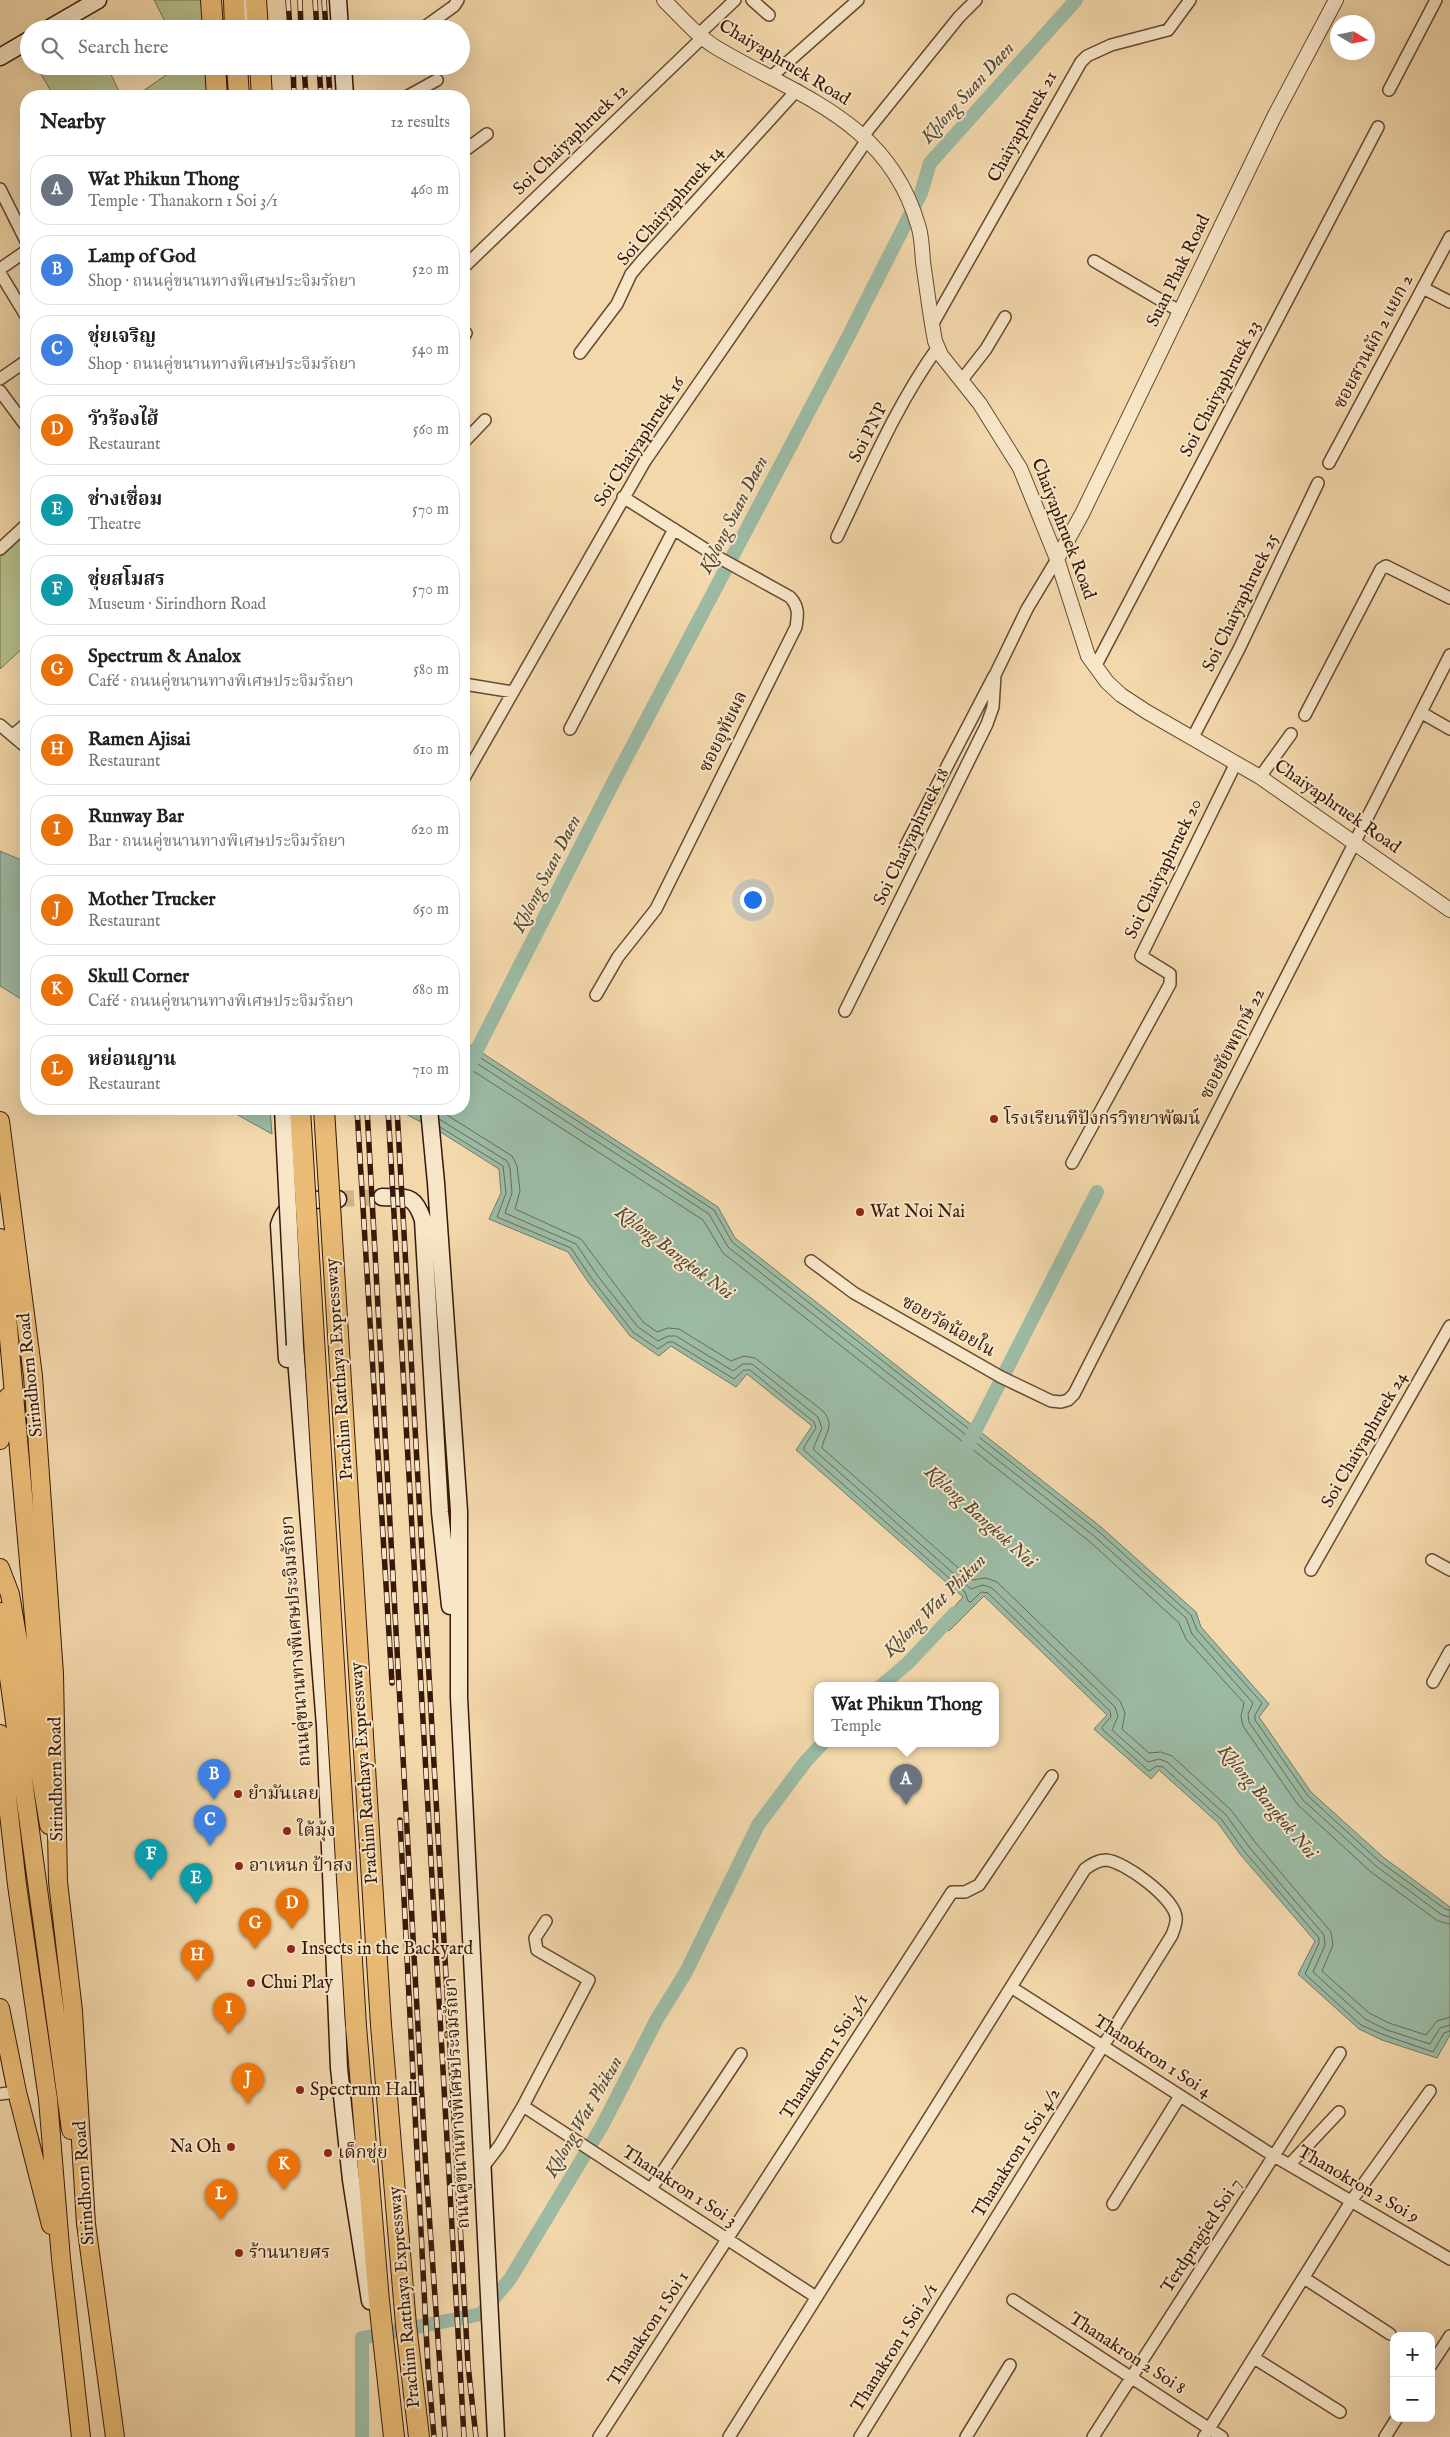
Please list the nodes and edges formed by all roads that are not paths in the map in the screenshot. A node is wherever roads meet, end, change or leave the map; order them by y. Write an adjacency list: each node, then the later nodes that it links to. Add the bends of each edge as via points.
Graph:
1 (98, 0): 17 (main road)
2 (211, 0): 18 (highway)
3 (235, 0): 19 (highway)
4 (246, 0): 20 (main road)
5 (256, 0): 21 (highway)
6 (338, 0): 22 (main road)
7 (458, 0): 23 (street)
8 (664, 0): 24 (street, Chaiyaphruek Road)
9 (735, 0): 24 (street, Soi Chaiyaphruek 12)
10 (752, 0): 16 (street)
11 (858, 0): 33 (street)
12 (976, 0): 46 (street, Soi Chaiyaphruek 16, via 959,17)
13 (1190, 0): 61 (street, Chaiyaphruek 21, via 1168,30 1111,45 1081,62)
14 (1336, 0): 59 (street, Suan Phak Road, via 1274,117)
15 (1436, 0): 43 (street)
16 (769, 15)
17 (64, 20)
18 (212, 20)
19 (236, 20)
20 (247, 20)
21 (257, 20)
22 (339, 20)
23 (435, 20)
24 (700, 36): 33 (street, Chaiyaphruek Road); 52 (street, Soi Chaiyaphruek 12)
25 (20, 45): 26 (main road)
26 (0, 57)
27 (215, 75): 35 (highway)
28 (239, 75): 36 (highway)
29 (240, 75): 37 (main road)
30 (251, 75): 38 (main road)
31 (261, 75): 39 (highway)
32 (343, 75): 40 (main road)
33 (772, 76): 42 (street, Chaiyaphruek Road)
34 (436, 80): 41 (street)
35 (216, 90)
36 (239, 90)
37 (242, 90)
38 (252, 90)
39 (262, 90)
40 (344, 90)
41 (418, 90)
42 (797, 90): 46 (street, Chaiyaphruek Road); 63 (street, Soi Chaiyaphruek 14, via 631,274 617,304)
43 (1389, 90)
44 (1378, 127): 81 (street, Soi Chaiyaphruek 23)
45 (486, 134): 47 (street)
46 (865, 138): 61 (street, Chaiyaphruek Road, via 887,162 904,189 918,226); 73 (street, Soi Chaiyaphruek 16)
47 (470, 146)
48 (0, 189): 49 (street)
49 (20, 229)
50 (1450, 237): 56 (street, ซอยสวนผัก 2 แยก 2)
51 (20, 255): 54 (street)
52 (470, 261)
53 (1094, 261): 59 (street)
54 (0, 269)
55 (0, 273): 58 (street)
56 (1423, 288): 57 (street); 71 (street, ซอยสวนผัก 2 แยก 2)
57 (1450, 302)
58 (20, 306)
59 (1181, 312): 78 (street, Suan Phak Road)
60 (1005, 317): 66 (street)
61 (932, 325): 62 (street, Chaiyaphruek Road)
62 (938, 347): 66 (street, Chaiyaphruek Road); 76 (street, Soi PNP, via 891,426)
63 (580, 352)
64 (20, 365): 65 (street)
65 (0, 379)
66 (961, 381): 78 (street, Chaiyaphruek Road, via 1020,468)
67 (0, 391): 68 (street)
68 (20, 418)
69 (485, 420): 70 (street)
70 (470, 436)
71 (1329, 463)
72 (1318, 483): 93 (street, Soi Chaiyaphruek 25)
73 (623, 497): 74 (street, ซอยอุทัยผล); 84 (street, Soi Chaiyaphruek 16)
74 (674, 529): 89 (street); 101 (street, ซอยอุทัยผล, via 790,597 798,613 796,626 656,909 618,957)
75 (20, 531): 77 (street)
76 (837, 537)
77 (0, 549)
78 (1057, 559): 81 (street, Chaiyaphruek Road); 82 (street, Soi Chaiyaphruek 18, via 1027,609)
79 (1450, 598): 86 (street, via 1390,566 1382,569)
80 (1450, 655): 85 (street, ซอยชัยพฤกษ์ 22)
81 (1094, 667): 93 (street, Chaiyaphruek Road, via 1121,695)
82 (995, 675): 99 (street, Soi Chaiyaphruek 18); 102 (street, Soi Chaiyaphruek 18, via 993,707 987,724)
83 (470, 685): 84 (street)
84 (513, 692): 96 (street, Soi Chaiyaphruek 16)
85 (1422, 713): 90 (street); 98 (street, ซอยชัยพฤกษ์ 22)
86 (1305, 715)
87 (0, 725): 92 (street)
88 (20, 729): 92 (street)
89 (570, 729)
90 (1450, 729)
91 (1291, 734): 97 (street)
92 (13, 735): 94 (street)
93 (1193, 737): 95 (street, Chaiyaphruek Road)
94 (20, 741)
95 (1236, 763): 97 (street, Chaiyaphruek Road); 108 (street, Soi Chaiyaphruek 20, via 1140,956 1170,974 1170,984)
96 (470, 767)
97 (1260, 777): 98 (street, Chaiyaphruek Road)
98 (1355, 844): 100 (street, Chaiyaphruek Road); 115 (street, ซอยชัยพฤกษ์ 22)
99 (905, 847)
100 (1450, 910)
101 (596, 995)
102 (846, 1011)
103 (283, 1115): 125 (main road, ถนนคู่ขนานทางพิเศษประจิมรัถยา, bridge, via 295,1344)
104 (300, 1115): 166 (highway, Prachim Ratthaya Expressway, bridge, via 356,2026)
105 (324, 1115): 167 (highway, Prachim Ratthaya Expressway, bridge, via 381,2025 406,2326)
106 (429, 1115): 124 (main road, ถนนคู่ขนานทางพิเศษประจิมรัถยา, via 459,1511)
107 (0, 1122): 128 (main road, Sirindhorn Road, via 33,1376 55,1684)
108 (1072, 1163)
109 (382, 1198): 124 (main road, via 408,1198 418,1205 423,1220 440,1512)
110 (338, 1199): 125 (main road, via 291,1205 283,1212 279,1225 305,1605)
111 (0, 1238): 114 (main road, via 9,1323)
112 (811, 1261): 115 (street, ซอยวัดน้อยใน, via 854,1293 1001,1377 1051,1401 1068,1400)
113 (1450, 1326): 119 (street, Soi Chaiyaphruek 24)
114 (10, 1371): 116 (main road); 128 (main road)
115 (1074, 1394)
116 (0, 1440)
117 (1432, 1560): 120 (street)
118 (0, 1568): 128 (main road, via 16,1623)
119 (1311, 1570)
120 (1450, 1570)
121 (0, 1612): 146 (main road)
122 (1450, 1651): 123 (street)
123 (1433, 1682)
124 (459, 1698): 142 (main road, ถนนคู่ขนานทางพิเศษประจิมรัถยา)
125 (325, 1726): 165 (main road, ถนนคู่ขนานทางพิเศษประจิมรัถยา, via 339,2068)
126 (0, 1734): 148 (main road, Sirindhorn Road, via 17,1885 38,2018)
127 (1052, 1776): 147 (street, Thanakorn 1 Soi 3/1, via 979,1885 965,1892 952,1892)
128 (58, 1882): 146 (main road, Sirindhorn Road, via 73,2012)
129 (546, 1921): 138 (street, via 535,1938 537,1950 589,1980)
130 (1011, 1987): 132 (street, Thanokron 1 Soi 4); 132 (street, Thanakron 1 Soi 4/2, via 1085,1869 1094,1862 1105,1860 1120,1863 1164,1896 1172,1905 1176,1923 1172,1936); 152 (street)
131 (0, 2008): 136 (main road)
132 (1105, 2047): 137 (street, Thanokron 1 Soi 4); 150 (street, Thanakron 1 Soi 4/2)
133 (742, 2054): 143 (street)
134 (1340, 2054): 140 (street, Terdpragied Soi 7)
135 (1430, 2091): 144 (street)
136 (8, 2093): 148 (main road)
137 (1180, 2096): 140 (street, Thanokron 1 Soi 4); 145 (street)
138 (524, 2106): 142 (street); 143 (street, Thanakron 1 Soi 3)
139 (1340, 2112): 141 (street)
140 (1274, 2156): 141 (street, Thanokron 2 Soi 9); 159 (street, Terdpragied Soi 7)
141 (1290, 2164): 144 (street, Thanokron 2 Soi 9)
142 (481, 2170): 168 (main road, ถนนคู่ขนานทางพิเศษประจิมรัถยา)
143 (651, 2189): 147 (street, Thanakron 1 Soi 3)
144 (1352, 2200): 149 (street, Thanokron 2 Soi 9); 151 (street)
145 (1113, 2204)
146 (86, 2224): 164 (main road, Sirindhorn Road)
147 (728, 2241): 152 (street, Thanakron 1 Soi 3); 169 (street, Thanakron 1 Soi 1)
148 (61, 2259): 163 (main road, Sirindhorn Road)
149 (1450, 2259)
150 (959, 2277): 171 (street, Thanakron 1 Soi 2/1)
151 (1304, 2278): 154 (street); 156 (street)
152 (816, 2297): 170 (street)
153 (1013, 2300): 159 (street, Thanakron 2 Soi 8)
154 (1390, 2334)
155 (1450, 2336): 157 (street)
156 (1254, 2358): 160 (street); 162 (street)
157 (1435, 2359)
158 (1010, 2365): 172 (street)
159 (1131, 2377): 162 (street, Thanakron 2 Soi 8); 173 (street, Terdpragied Soi 7)
160 (1340, 2412)
161 (1394, 2422): 175 (street)
162 (1207, 2433): 174 (street, Thanakron 2 Soi 8)
163 (81, 2437)
164 (115, 2437)
165 (385, 2437)
166 (394, 2437)
167 (419, 2437)
168 (496, 2437)
169 (599, 2437)
170 (729, 2437)
171 (860, 2437)
172 (966, 2437)
173 (1093, 2437)
174 (1222, 2437)
175 (1384, 2437)

